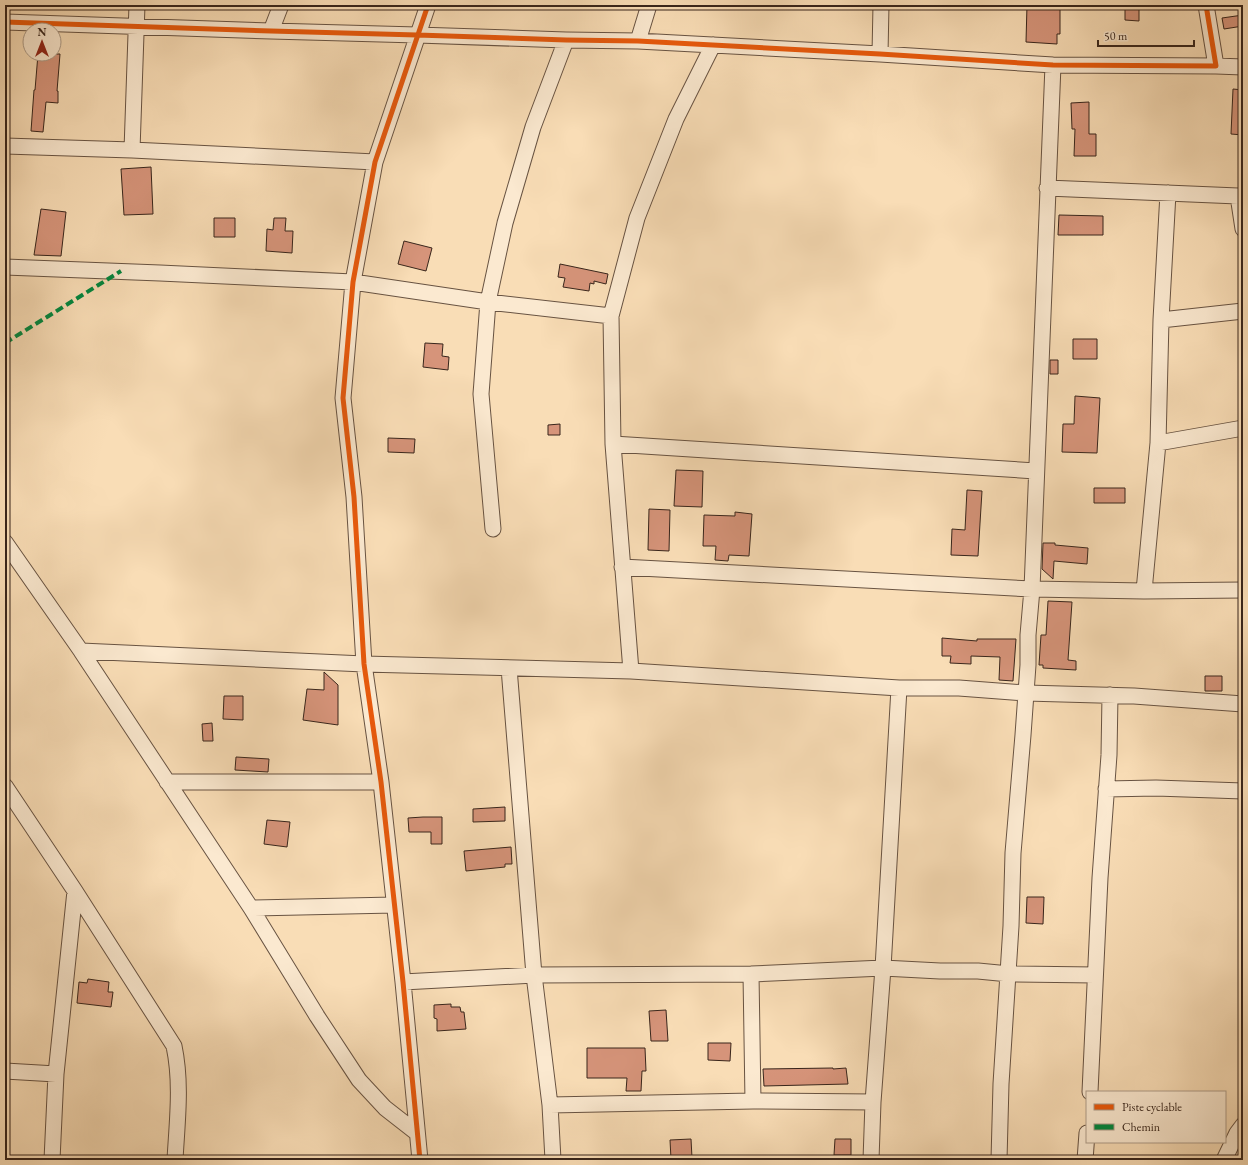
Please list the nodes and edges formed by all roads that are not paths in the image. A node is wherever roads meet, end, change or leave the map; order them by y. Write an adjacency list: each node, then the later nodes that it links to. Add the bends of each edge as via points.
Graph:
1 (137, 5): 8 (street)
2 (281, 5): 9 (street)
3 (428, 5): 10 (street)
4 (649, 5): 12 (street)
5 (881, 5): 14 (street)
6 (1206, 5): 16 (street)
7 (5, 22): 8 (street)
8 (137, 26): 9 (street); 19 (street)
9 (270, 31): 10 (street)
10 (417, 35): 11 (street); 20 (street)
11 (566, 40): 12 (street); 27 (street, via 533,127 504,223)
12 (638, 41): 13 (street)
13 (713, 45): 14 (street); 29 (street, via 676,119 637,218)
14 (880, 54): 15 (street)
15 (1053, 65): 16 (street); 21 (street)
16 (1216, 66): 17 (street)
17 (1243, 67)
18 (5, 146): 19 (street)
19 (132, 150): 20 (street)
20 (375, 162): 26 (street)
21 (1047, 188): 22 (street); 34 (street)
22 (1168, 193): 23 (street); 30 (street)
23 (1240, 196): 24 (street)
24 (1243, 229)
25 (5, 268): 26 (street)
26 (353, 282): 27 (street); 42 (street, via 344,398 354,497)
27 (488, 302): 29 (street); 35 (street, via 481,394)
28 (1243, 311): 30 (street)
29 (611, 316): 33 (street)
30 (1161, 320): 32 (street)
31 (1243, 428): 32 (street)
32 (1158, 443): 40 (street)
33 (613, 444): 34 (street); 37 (street)
34 (1036, 471): 38 (street)
35 (493, 529)
36 (5, 542): 41 (street)
37 (622, 567): 38 (street); 44 (street)
38 (1032, 589): 40 (street); 46 (street)
39 (1243, 590): 40 (street)
40 (1144, 592)
41 (81, 651): 42 (street); 49 (street)
42 (364, 664): 43 (street); 50 (street)
43 (509, 668): 44 (street); 58 (street)
44 (631, 671): 45 (street)
45 (899, 688): 46 (street, via 959,688); 57 (street)
46 (1026, 693): 47 (street); 60 (street, via 1013,853)
47 (1110, 695): 48 (street); 52 (street)
48 (1243, 704)
49 (167, 782): 50 (street); 56 (street)
50 (381, 782): 55 (street)
51 (5, 786): 54 (street)
52 (1106, 788): 53 (street); 61 (street)
53 (1243, 791)
54 (75, 891): 64 (street); 73 (street, via 174,1046 179,1079)
55 (394, 905): 56 (street); 62 (street)
56 (251, 908): 70 (street, via 359,1080 385,1108)
57 (883, 968): 59 (street); 60 (street); 67 (street)
58 (534, 974): 59 (street); 62 (street); 68 (street)
59 (751, 974): 66 (street)
60 (1009, 974): 61 (street); 77 (street, via 1001,1084)
61 (1095, 975): 65 (street)
62 (403, 982): 70 (street)
63 (5, 1071): 64 (street)
64 (56, 1074): 72 (street)
65 (1090, 1091)
66 (753, 1101): 67 (street); 68 (street)
67 (873, 1102): 76 (street)
68 (550, 1105): 75 (street)
69 (1243, 1125): 79 (street)
70 (417, 1133): 74 (street)
71 (1086, 1143): 78 (street)
72 (52, 1160)
73 (174, 1160)
74 (420, 1160)
75 (554, 1160)
76 (871, 1160)
77 (999, 1160)
78 (1085, 1160)
79 (1224, 1160)

